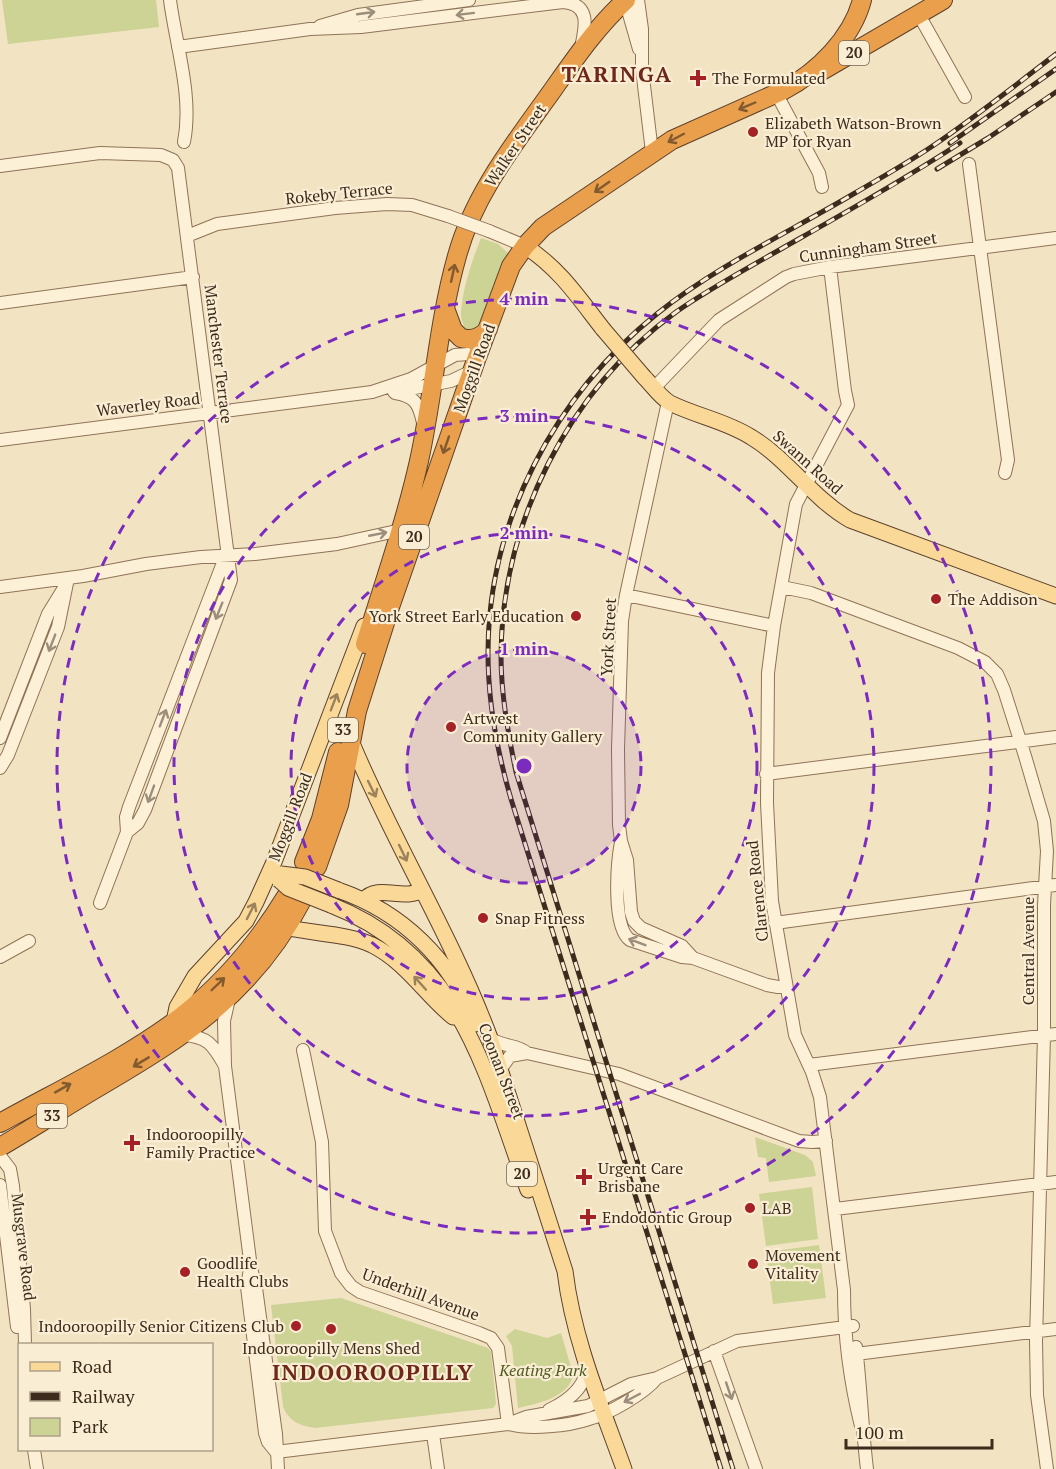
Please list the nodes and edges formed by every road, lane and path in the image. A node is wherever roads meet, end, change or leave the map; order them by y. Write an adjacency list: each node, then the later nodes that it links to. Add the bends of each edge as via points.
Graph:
1 (170, 0): 11 (street)
2 (469, 0): 10 (street, one-way to 2, via 353,15)
3 (573, 0): 8 (street)
4 (625, 0): 12 (highway, Walker Street / 20); 13 (street)
5 (638, 0): 13 (street)
6 (862, 0): 14 (highway, Moggill Road / 20, via 855,21 836,47)
7 (944, 0): 9 (highway, 20)
8 (559, 2): 10 (street, one-way to 10, via 361,27); 12 (street, via 573,3 583,13)
9 (919, 15): 14 (highway, 20); 15 (street)
10 (310, 29): 11 (street)
11 (178, 47): 16 (street, via 187,118)
12 (580, 52): 28 (highway, Walker Street / 20, one-way to 12, via 457,257 479,200)
13 (641, 53): 17 (street)
14 (784, 90): 17 (highway, Moggill Road / 20, one-way to 17); 20 (street)
15 (965, 97)
16 (184, 142)
17 (652, 152): 23 (highway, Moggill Road / 20, one-way to 23, via 543,227)
18 (969, 164): 24 (street)
19 (0, 166): 21 (street, Manchester Terrace, via 100,153 161,155 178,168)
20 (822, 187)
21 (187, 236): 23 (street, Rokeby Terrace, bridge, via 217,224 387,204 412,205); 26 (street, Manchester Terrace)
22 (1056, 238): 24 (street, Cunningham Street)
23 (525, 246): 29 (highway, Moggill Road / 20, via 508,272); 32 (main road, Swann Road, bridge, via 560,274)
24 (980, 248): 25 (street, Cunningham Street); 40 (street, via 1008,460)
25 (830, 267): 32 (street, Cunningham Street, via 794,274 719,320); 41 (street, Clarence Road, via 848,405)
26 (193, 277): 27 (street); 37 (street, Manchester Terrace)
27 (0, 303)
28 (446, 311): 29 (highway, via 452,328 461,338 476,338); 31 (highway, Moggill Road / 20)
29 (488, 329): 30 (highway, Moggill Road / 20)
30 (474, 365): 31 (street, Waverley Road, via 471,354 460,353); 33 (street, Waverley Road, via 457,379); 51 (highway, Moggill Road / 20, one-way to 51)
31 (436, 366): 33 (highway, Moggill Road / 20); 34 (street, Waverley Road)
32 (649, 382): 36 (main road, Swann Road)
33 (432, 384): 35 (street, Waverley Road); 38 (highway, Moggill Road / 20)
34 (372, 392): 35 (street, Waverley Road); 37 (street, Waverley Road)
35 (391, 393): 38 (street, via 416,401)
36 (669, 402): 41 (main road, Swann Road, via 753,437); 47 (street, York Street)
37 (210, 413): 39 (street, Waverley Road); 43 (street, Manchester Terrace)
38 (424, 430): 42 (highway, Moggill Road / 20)
39 (0, 440)
40 (1005, 473)
41 (806, 485): 46 (street, Clarence Road, via 796,504); 49 (main road, Swann Road, via 833,509 863,526)
42 (401, 530): 43 (street, one-way to 42, via 338,544); 48 (highway, Moggill Road / 20)
43 (226, 555): 44 (street, via 146,564); 62 (street, Manchester Terrace, via 229,586 142,817 127,832)
44 (66, 582): 45 (street); 53 (street, via 48,614); 56 (street, one-way to 56, via 58,627)
45 (0, 587)
46 (782, 587): 50 (street, Clarence Road); 55 (street, Central Avenue, via 811,593 980,659 1000,681)
47 (626, 595): 50 (street); 68 (street, York Street, via 618,749 619,920 625,937 767,986)
48 (380, 596): 54 (highway, Moggill Road / 33, via 310,864 339,805); 58 (main road, Moggill Road / 20, one-way to 48, via 361,633)
49 (1056, 596)
50 (774, 626): 57 (street, Clarence Road, via 768,673)
51 (357, 711): 54 (highway, Moggill Road / 33)
52 (1056, 737): 55 (street)
53 (0, 738)
54 (351, 741): 60 (main road, Coonan Street / 20, one-way to 60)
55 (1021, 741): 57 (street); 59 (street, Central Avenue, via 1046,830)
56 (0, 768)
57 (766, 774): 63 (street, Clarence Road)
58 (280, 881): 61 (main road, Coonan Street, bridge, via 305,877); 64 (highway, Moggill Road / 33); 65 (main road, Coonan Street / 20, bridge); 71 (highway, Moggill Road / 33, one-way to 58, via 270,923); 71 (main road, Moggill Road, one-way to 58, via 177,1007 195,976)
59 (1051, 886): 63 (street); 72 (street, Central Avenue, via 1044,910)
60 (422, 891): 61 (main road, via 377,893); 73 (main road, Coonan Street / 20, via 477,1002)
61 (364, 900): 65 (main road, via 371,920); 81 (main road, Coonan Street, via 417,935 459,988)
62 (100, 903)
63 (775, 923): 68 (street, Clarence Road)
64 (285, 927): 69 (highway, Moggill Road / 33); 70 (main road, one-way to 64, via 451,1016 398,962 370,945)
65 (380, 929): 70 (main road, Coonan Street / 20, via 413,955 438,982)
66 (29, 941): 67 (street)
67 (0, 957)
68 (786, 986): 76 (street, Clarence Road, via 795,1035)
69 (229, 999): 71 (highway, Moggill Road / 33); 77 (street, via 224,1021)
70 (464, 1022): 87 (main road, Coonan Street / 20, via 532,1200 555,1274)
71 (178, 1028): 77 (street, via 213,1046); 79 (highway, Moggill Road / 33, one-way to 71); 82 (highway, Moggill Road / 33, one-way to 82, via 145,1061)
72 (1050, 1035): 76 (street); 84 (street, Central Avenue)
73 (490, 1038): 75 (street); 78 (main road, Coonan Street / 20)
74 (303, 1050): 98 (street, Underhill Avenue, via 321,1135 325,1231 341,1274 360,1292 491,1338 500,1353)
75 (527, 1053): 78 (street, via 510,1056); 80 (street, via 619,1074 799,1141)
76 (809, 1065): 80 (street, Clarence Road, via 820,1097)
77 (225, 1066): 101 (street, via 265,1433)
78 (500, 1070): 81 (main road, Coonan Street / 20)
79 (0, 1123)
80 (826, 1141): 86 (street, Clarence Road)
81 (523, 1143): 87 (main road, Coonan Street / 20, via 565,1271)
82 (1, 1149): 92 (street, via 11,1171 15,1202)
83 (1056, 1182): 84 (street)
84 (1039, 1184): 86 (street); 90 (street, Central Avenue)
85 (0, 1185): 91 (street, Musgrave Road)
86 (835, 1209): 88 (street, Clarence Road, via 844,1290 850,1307)
87 (568, 1297): 95 (main road, Coonan Street / 20)
88 (849, 1326): 93 (street, via 745,1339); 94 (street, Clarence Road)
89 (1056, 1329): 90 (street)
90 (1036, 1332): 94 (street); 108 (street, Central Avenue, via 1037,1395)
91 (19, 1343)
92 (25, 1343)
93 (714, 1351): 96 (street, via 657,1378 632,1384); 106 (street, one-way to 106)
94 (852, 1355): 107 (street, Clarence Road, via 861,1390)
95 (586, 1360): 96 (main road, Coonan Street / 20); 97 (street, via 586,1374 578,1389 559,1405)
96 (602, 1407): 97 (street); 98 (street, via 588,1420 527,1427); 105 (main road, Coonan Street / 20)
97 (534, 1415): 98 (street)
98 (508, 1424): 99 (street)
99 (434, 1434): 101 (street); 104 (street)
100 (34, 1451): 102 (street)
101 (276, 1452): 103 (street)
102 (37, 1469)
103 (278, 1469)
104 (438, 1469)
105 (624, 1469)
106 (756, 1469)
107 (867, 1469)
108 (1047, 1469)

